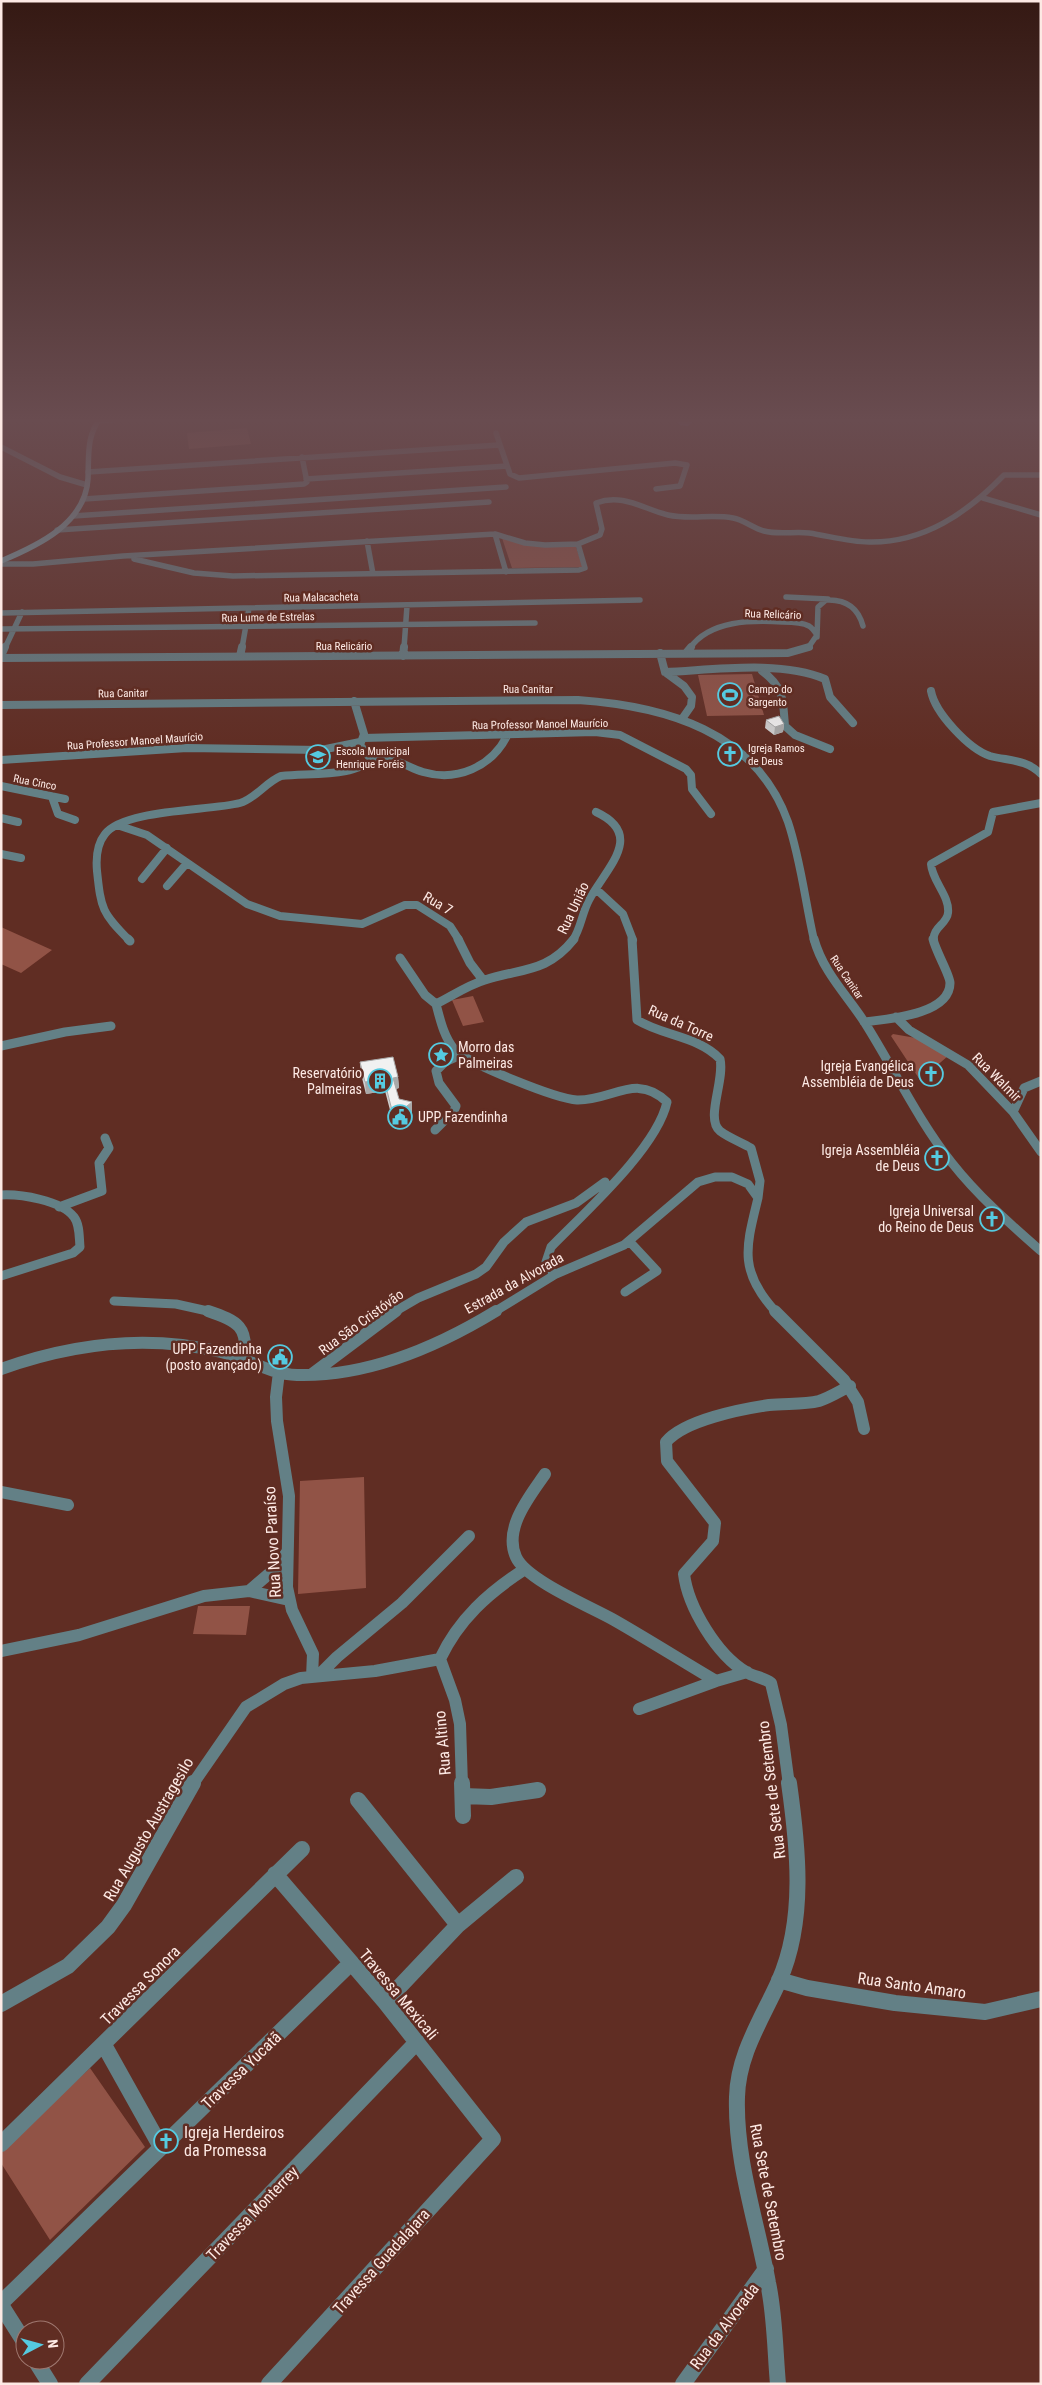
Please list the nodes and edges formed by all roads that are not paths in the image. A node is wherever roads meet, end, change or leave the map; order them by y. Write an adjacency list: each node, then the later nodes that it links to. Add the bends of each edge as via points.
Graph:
1 (83, 528): 5 (street)
2 (602, 528): 8 (street, via 600,535)
3 (758, 528): 4 (street, via 767,532 809,533 881,542 908,538)
4 (932, 528)
5 (57, 530): 10 (main road)
6 (495, 534): 7 (street); 8 (street, via 534,544); 11 (street)
7 (367, 541): 9 (street); 12 (street)
8 (578, 544): 11 (street, via 585,563 585,568 580,570)
9 (123, 556): 10 (street, via 33,564); 12 (street, via 210,575)
10 (1, 562)
11 (506, 572): 12 (street)
12 (372, 574)
13 (786, 597): 15 (street)
14 (640, 600): 16 (street, Rua Malacacheta)
15 (834, 600): 22 (street, via 853,606); 26 (street, via 822,601 818,607)
16 (407, 606): 17 (street, Rua Malacacheta); 21 (street)
17 (249, 608): 18 (street, Rua Malacacheta); 23 (street)
18 (22, 612): 19 (street, Rua Malacacheta); 25 (street)
19 (1, 613)
20 (535, 623): 21 (street, Rua Lume de Estrelas)
21 (405, 625): 23 (street, Rua Lume de Estrelas); 30 (street)
22 (863, 626)
23 (245, 627): 25 (street, Rua Lume de Estrelas); 29 (street)
24 (1, 629): 25 (street, Rua Lume de Estrelas)
25 (14, 629): 31 (street)
26 (817, 638): 28 (street, Rua Relicário, via 808,648 797,652); 28 (street, Rua Relicário, via 813,629 800,623 740,622 702,636 690,644)
27 (660, 653): 28 (street, Rua Relicário); 30 (street, Rua Relicário); 33 (street)
28 (686, 653)
29 (240, 656): 30 (street, Rua Relicário); 31 (street, Rua Relicário)
30 (403, 656)
31 (1, 657)
32 (762, 670): 33 (street); 38 (street, via 802,671 822,678 830,697); 41 (street, via 774,680 783,697 785,726 795,734)
33 (665, 672): 37 (street, via 684,686 692,697 691,706)
34 (931, 691): 44 (street, via 931,699 939,711 976,748 989,755 1024,762)
35 (354, 701): 36 (street, Rua Canitar); 37 (street, Rua Canitar, via 597,701); 40 (street, via 364,734)
36 (1, 705)
37 (682, 719): 67 (street, Rua Canitar, via 734,746 754,764 776,795 803,877 812,936 823,964)
38 (853, 723)
39 (507, 736): 40 (street, Rua Professor Manoel Maurício); 43 (street, via 496,755 463,773 432,774 401,761); 50 (street, Rua Professor Manoel Maurício, via 595,732 620,735 686,769 691,775 692,789)
40 (361, 740): 42 (street, Rua Professor Manoel Maurício, via 321,750 187,748); 43 (street)
41 (830, 749)
42 (1, 760)
43 (373, 762): 54 (street, via 346,771 277,777 237,804 176,810)
44 (1041, 774)
45 (1, 786): 46 (street, Rua Cinco)
46 (52, 797): 47 (street, Rua Cinco); 52 (street, via 58,814)
47 (65, 799)
48 (1041, 803): 66 (street, via 993,812 988,832 932,864 948,908 933,936 950,986 935,1004 922,1012)
49 (596, 812): 61 (street, Rua União, via 619,826 622,841)
50 (711, 814)
51 (1, 818): 53 (street)
52 (75, 820)
53 (18, 822)
54 (116, 825): 55 (street, Rua 7, via 147,836); 62 (street, via 104,835 98,848 97,887 103,912)
55 (167, 848): 58 (street, Rua 7); 59 (street)
56 (1, 854): 57 (street)
57 (21, 858)
58 (187, 863): 60 (street); 64 (street, Rua 7, via 237,898 258,909 292,918 354,924 375,920 405,905 417,905 450,926)
59 (142, 879)
60 (167, 886)
61 (596, 889): 64 (street, Rua União, via 587,903 580,928 562,954 538,967); 78 (street, Rua da Torre, via 621,912 629,928 634,950 638,1020 706,1048 720,1059 722,1072 714,1124 751,1148 762,1187)
62 (130, 941)
63 (400, 958): 65 (street, via 426,996)
64 (483, 980): 65 (street, Rua União)
65 (436, 1004): 70 (street, via 451,1044)
66 (896, 1018): 67 (street); 72 (street, Rua Walmir, via 968,1065)
67 (864, 1022): 81 (street, Rua Canitar, via 963,1178)
68 (111, 1026): 69 (street)
69 (1, 1046)
70 (461, 1055): 73 (street, via 445,1062 436,1071 439,1083 456,1106); 76 (street, Rua São Cristóvão, via 568,1099 583,1100 625,1089 646,1090 660,1095 668,1105 665,1116)
71 (1041, 1082): 72 (street, via 1021,1089)
72 (1013, 1112): 75 (street, Rua Walmir)
73 (435, 1130)
74 (105, 1138): 79 (street, via 109,1148 98,1167 102,1191)
75 (1041, 1152)
76 (626, 1168): 82 (street, Rua São Cristóvão, via 551,1247 546,1255 546,1264); 89 (street, Rua São Cristóvão, via 576,1203 526,1222 504,1242 486,1267 397,1310)
77 (1, 1195): 79 (street, via 20,1195)
78 (758, 1198): 80 (street, Estrada da Alvorada, via 752,1187 739,1179 708,1177 690,1188); 90 (street, via 747,1252 756,1282 782,1320 830,1362)
79 (59, 1207): 83 (street, via 74,1217 79,1249)
80 (630, 1242): 82 (street, Estrada da Alvorada); 84 (street, via 657,1271)
81 (1041, 1251)
82 (554, 1275): 89 (street, Estrada da Alvorada, via 482,1319 410,1355 360,1369)
83 (1, 1276)
84 (625, 1292)
85 (114, 1301): 86 (street, via 169,1302 230,1319 246,1335 249,1348)
86 (244, 1360): 87 (street, Estrada da Alvorada, via 220,1351 160,1342 105,1343 24,1360); 88 (street, Estrada da Alvorada)
87 (1, 1369)
88 (279, 1372): 89 (street, Estrada da Alvorada); 96 (street, Rua Novo Paraíso, via 276,1427 289,1497)
89 (311, 1375)
90 (850, 1386): 91 (street, via 861,1407); 102 (street, Rua Sete de Setembro, via 819,1401 769,1405 725,1414 688,1427 666,1442 667,1461 715,1523 713,1541 684,1574 687,1594 712,1637)
91 (864, 1429)
92 (545, 1474): 97 (street, via 522,1509 513,1533 516,1556)
93 (1, 1492): 94 (street)
94 (68, 1505)
95 (469, 1536): 103 (street, via 402,1603)
96 (287, 1552): 98 (street, via 277,1567); 99 (street, Rua Novo Paraíso)
97 (525, 1568): 101 (street, via 466,1615 447,1642); 104 (street)
98 (249, 1591): 99 (street); 100 (street, via 204,1596 79,1635)
99 (289, 1600): 103 (street, Rua Novo Paraíso, via 313,1647)
100 (1, 1651)
101 (440, 1659): 103 (street, Rua Augusto Austragesilo); 107 (street, Rua Altino, via 458,1715)
102 (747, 1672): 104 (street); 115 (street, Rua Sete de Setembro, via 765,1678 775,1694 797,1840 794,1928)
103 (315, 1676): 118 (street, Rua Augusto Austragesilo, via 266,1692 246,1707 181,1801 124,1905 108,1927 68,1966)
104 (716, 1681): 105 (street)
105 (639, 1709)
106 (538, 1790): 107 (street, via 491,1797)
107 (463, 1796): 109 (street, Rua Altino)
108 (358, 1800): 113 (street)
109 (463, 1816)
110 (302, 1849): 111 (street, Travessa Sonora)
111 (276, 1874): 114 (street, Travessa Mexicali); 120 (street, Travessa Sonora)
112 (516, 1877): 113 (street)
113 (458, 1925): 117 (street)
114 (351, 1963): 117 (street, Travessa Mexicali); 123 (street, Travessa Yucatã)
115 (779, 1980): 116 (street, Rua Santo Amaro, via 807,1988 895,2002 985,2012); 124 (street, Rua Sete de Setembro, via 749,2042 738,2077 737,2096 744,2170)
116 (1041, 1999)
117 (385, 2002): 119 (street, Travessa Mexicali)
118 (1, 2004)
119 (417, 2042): 121 (street, Travessa Mexicali); 129 (street, Travessa Monterrey)
120 (104, 2045): 122 (street, Travessa Sonora); 123 (street)
121 (493, 2139): 130 (street, Travessa Guadalajara)
122 (1, 2144)
123 (161, 2147): 125 (street, Travessa Yucatã)
124 (766, 2269): 131 (street, Rua da Alvorada); 132 (street, Rua Sete de Setembro)
125 (1, 2304): 126 (street)
126 (15, 2327)
127 (41, 2370): 128 (street)
128 (50, 2384)
129 (87, 2384)
130 (269, 2384)
131 (683, 2384)
132 (778, 2384)

